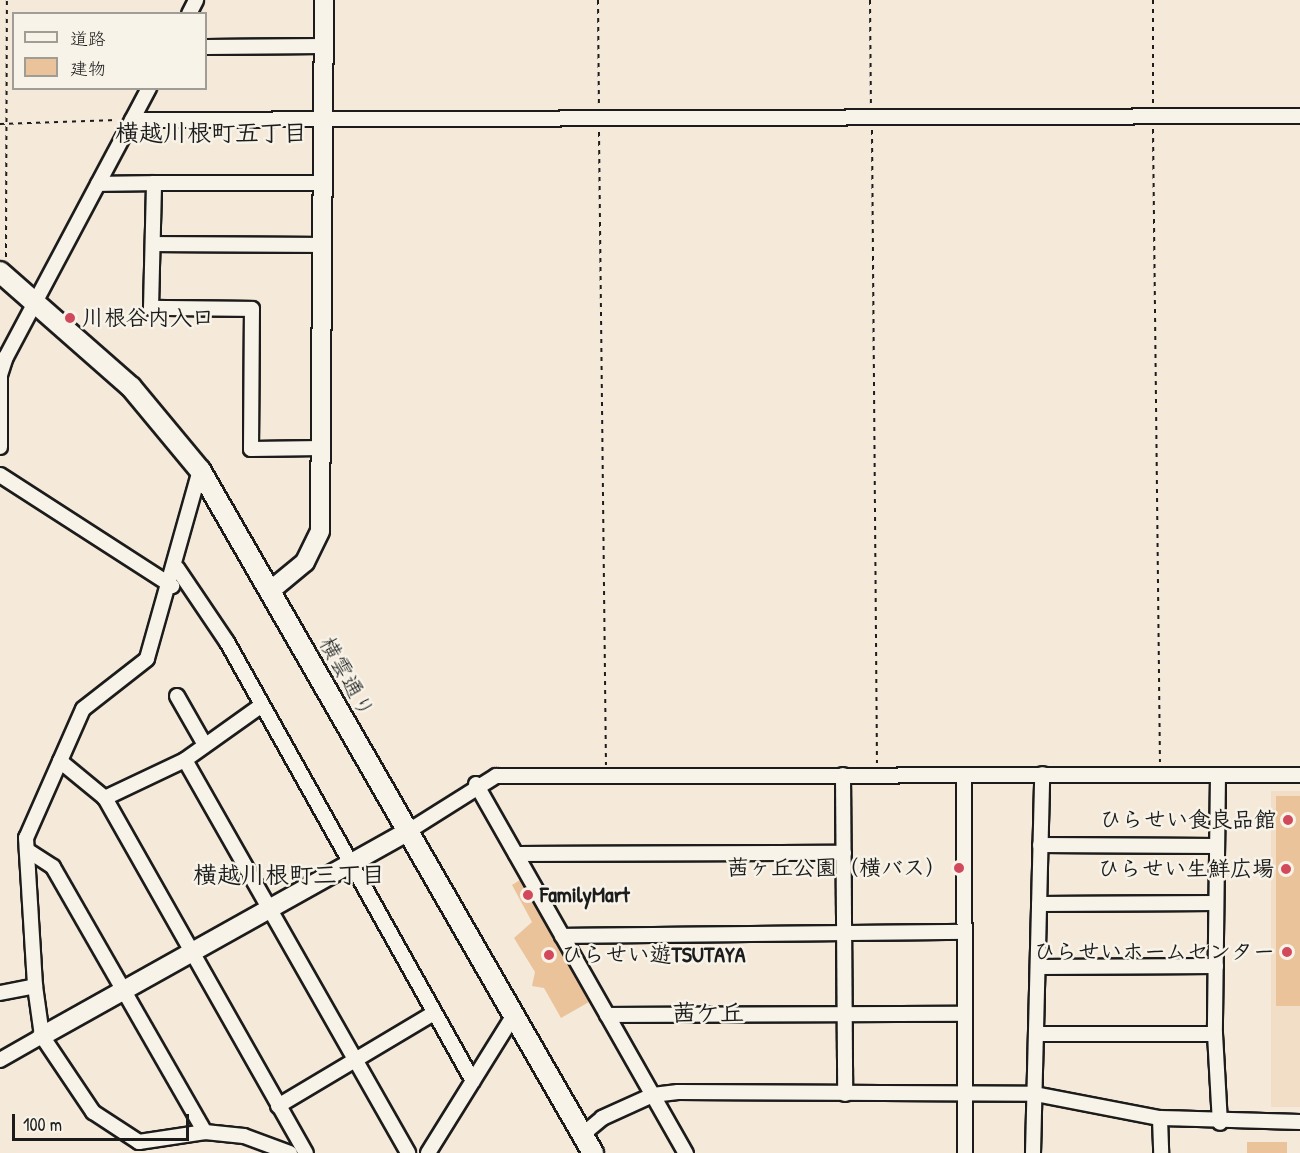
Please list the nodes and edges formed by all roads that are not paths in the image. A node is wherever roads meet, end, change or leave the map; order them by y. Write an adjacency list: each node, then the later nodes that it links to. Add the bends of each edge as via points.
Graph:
1 (324, 0): 2 (street)
2 (323, 46): 3 (street); 6 (street)
3 (207, 47)
4 (148, 90): 7 (street)
5 (1300, 116): 6 (street)
6 (323, 119): 7 (street); 9 (street)
7 (132, 120): 10 (street)
8 (154, 183): 9 (street); 10 (street); 11 (street)
9 (323, 183): 12 (street)
10 (99, 184): 14 (street)
11 (153, 244): 12 (street); 17 (street, via 151,308 252,309 251,449)
12 (323, 245): 17 (street)
13 (3, 275): 14 (main road, 横雲通り)
14 (37, 302): 15 (street); 18 (main road, 横雲通り, via 131,387)
15 (0, 375): 16 (street)
16 (0, 447)
17 (322, 448): 22 (street, via 318,538 298,570)
18 (200, 470): 20 (street); 22 (main road, 横雲通り)
19 (0, 475): 21 (street)
20 (177, 568): 21 (street); 24 (street)
21 (172, 586): 26 (street, via 147,659 83,710)
22 (270, 591): 35 (main road, 横雲通り)
23 (177, 696): 25 (street)
24 (262, 705): 25 (street); 41 (street)
25 (205, 745): 27 (street)
26 (60, 760): 34 (street); 38 (street, via 26,838)
27 (185, 760): 34 (street); 44 (street)
28 (1042, 774): 30 (street); 32 (street); 36 (street)
29 (843, 775): 32 (street); 33 (street, via 496,776); 39 (street)
30 (1218, 775): 31 (street); 37 (street)
31 (1300, 775)
32 (964, 778): 45 (street)
33 (476, 784): 35 (street); 40 (street)
34 (105, 798): 48 (street)
35 (407, 832): 41 (street); 58 (main road, 横雲通り)
36 (1040, 845): 37 (street); 43 (street)
37 (1217, 846): 42 (street)
38 (27, 850): 51 (street); 52 (street, via 53,867)
39 (843, 853): 40 (street); 46 (street)
40 (516, 854): 47 (street)
41 (348, 866): 44 (street); 54 (street)
42 (1216, 903): 43 (street); 49 (street)
43 (1039, 904): 50 (street)
44 (270, 909): 48 (street); 62 (street)
45 (964, 932): 46 (street); 55 (street)
46 (844, 933): 47 (street); 57 (street)
47 (562, 936): 56 (street)
48 (192, 952): 52 (street); 69 (street)
49 (1216, 966): 50 (street); 59 (street)
50 (1038, 967): 61 (street)
51 (35, 986): 53 (street); 60 (street)
52 (122, 991): 60 (street); 73 (street)
53 (0, 993)
54 (434, 1013): 62 (street); 64 (street)
55 (964, 1014): 57 (street); 68 (street)
56 (607, 1015): 57 (street); 67 (street)
57 (844, 1015): 65 (street)
58 (512, 1018): 64 (street); 74 (main road, 横雲通り)
59 (1215, 1034): 61 (street); 72 (street)
60 (42, 1035): 63 (street); 73 (street, via 93,1112 139,1142)
61 (1036, 1035): 66 (street)
62 (355, 1059): 69 (street); 77 (street)
63 (0, 1060)
64 (473, 1081): 78 (street)
65 (845, 1094): 67 (street); 68 (street)
66 (1035, 1094): 68 (street); 70 (street); 82 (street)
67 (653, 1095): 74 (street, via 603,1118); 80 (street)
68 (964, 1095): 81 (street)
69 (278, 1106): 76 (street)
70 (1160, 1118): 72 (street); 83 (street)
71 (1300, 1122): 72 (street)
72 (1220, 1123)
73 (205, 1132): 75 (street, via 244,1136)
74 (582, 1134): 79 (main road, 横雲通り)
75 (290, 1153)
76 (306, 1153)
77 (408, 1153)
78 (428, 1153)
79 (593, 1153)
80 (686, 1153)
81 (965, 1153)
82 (1033, 1153)
83 (1161, 1153)

